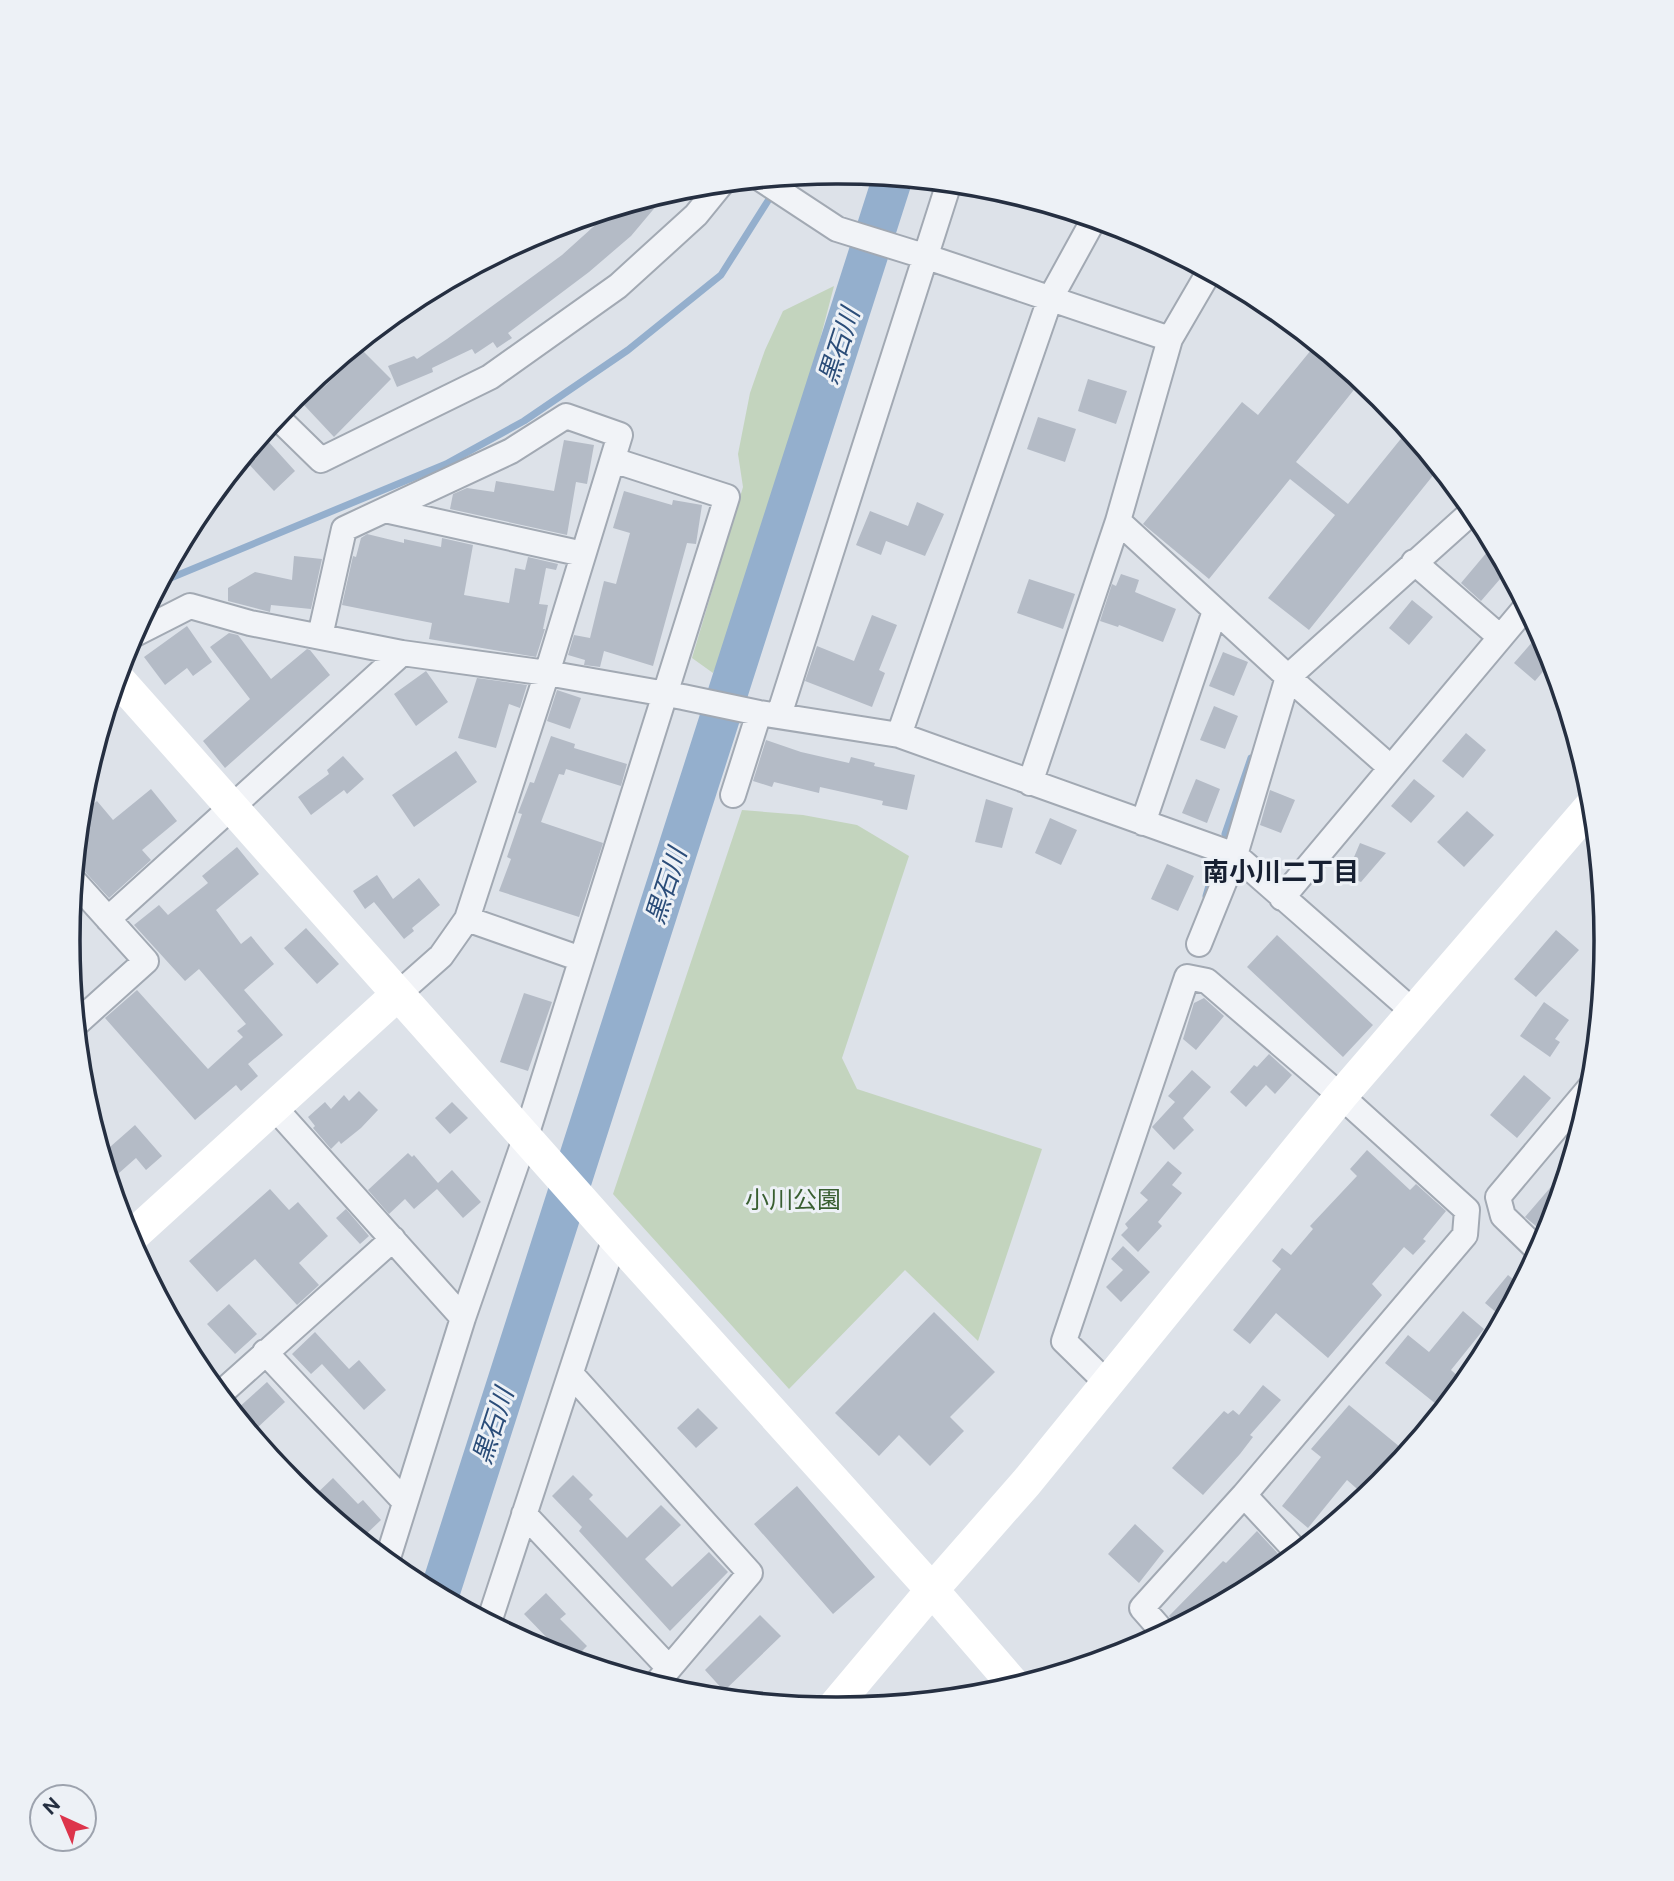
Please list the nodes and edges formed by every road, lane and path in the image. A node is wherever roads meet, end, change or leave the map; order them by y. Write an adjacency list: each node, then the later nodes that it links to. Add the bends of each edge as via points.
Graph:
1 (773, 187): 5 (street, via 837,229)
2 (946, 192): 5 (street)
3 (713, 195): 9 (street, via 618,286 490,377 321,460)
4 (1089, 228): 7 (street)
5 (927, 257): 7 (street); 26 (street)
6 (1205, 279): 8 (street)
7 (1050, 299): 8 (street); 27 (street)
8 (1170, 339): 13 (street)
9 (285, 424)
10 (613, 460): 11 (street, via 620,435 566,416 511,451); 14 (street); 25 (street, via 727,497)
11 (385, 510): 14 (street); 19 (street, via 344,529)
12 (1465, 518): 15 (street)
13 (1118, 521): 16 (street); 29 (street)
14 (583, 554): 22 (street)
15 (1414, 562): 20 (street); 23 (street)
16 (1216, 611): 23 (street); 33 (street)
17 (1519, 615): 20 (street)
18 (149, 627): 19 (street, via 190,606)
19 (320, 636): 21 (street)
20 (1500, 637): 28 (street)
21 (402, 653): 22 (street); 31 (street)
22 (547, 673): 25 (street); 38 (street)
23 (1288, 677): 28 (street); 34 (street)
24 (125, 687): 31 (street)
25 (675, 696): 26 (street); 40 (street)
26 (761, 713): 27 (street); 30 (street)
27 (898, 735): 29 (street)
28 (1391, 768): 36 (street)
29 (1030, 783): 33 (street)
30 (733, 795)
31 (232, 807): 37 (street); 41 (street)
32 (1583, 816): 42 (street)
33 (1143, 822): 34 (street)
34 (1235, 855): 36 (street); 39 (street)
35 (82, 890): 37 (street)
36 (1282, 898): 42 (street)
37 (108, 919): 43 (street, via 146,961)
38 (467, 919): 40 (street); 41 (street, via 441,956)
39 (1199, 944)
40 (581, 959): 47 (street)
41 (398, 994): 46 (street); 47 (street)
42 (1415, 1013): 44 (street)
43 (85, 1016)
44 (1341, 1096): 55 (street); 55 (street, via 1207,981 1188,977 1064,1341); 57 (street, via 1467,1210 1465,1234)
45 (1576, 1103): 51 (street, via 1498,1197 1503,1216)
46 (273, 1106): 48 (street); 50 (street)
47 (532, 1143): 49 (street); 52 (street)
48 (138, 1230)
49 (615, 1238): 54 (street); 62 (street)
50 (393, 1239): 52 (street); 53 (street)
51 (1530, 1242)
52 (463, 1318): 58 (street)
53 (265, 1352): 56 (street); 58 (street)
54 (571, 1374): 59 (street); 66 (street, via 750,1573)
55 (1108, 1384): 62 (street)
56 (227, 1387)
57 (1244, 1495): 60 (street); 64 (street, via 1142,1608)
58 (405, 1502): 61 (street)
59 (524, 1514): 63 (street); 65 (street)
60 (1291, 1546)
61 (390, 1551)
62 (932, 1590): 67 (street); 68 (street)
63 (492, 1614)
64 (1157, 1625)
65 (661, 1676)
66 (663, 1676)
67 (1007, 1677)
68 (842, 1697)

